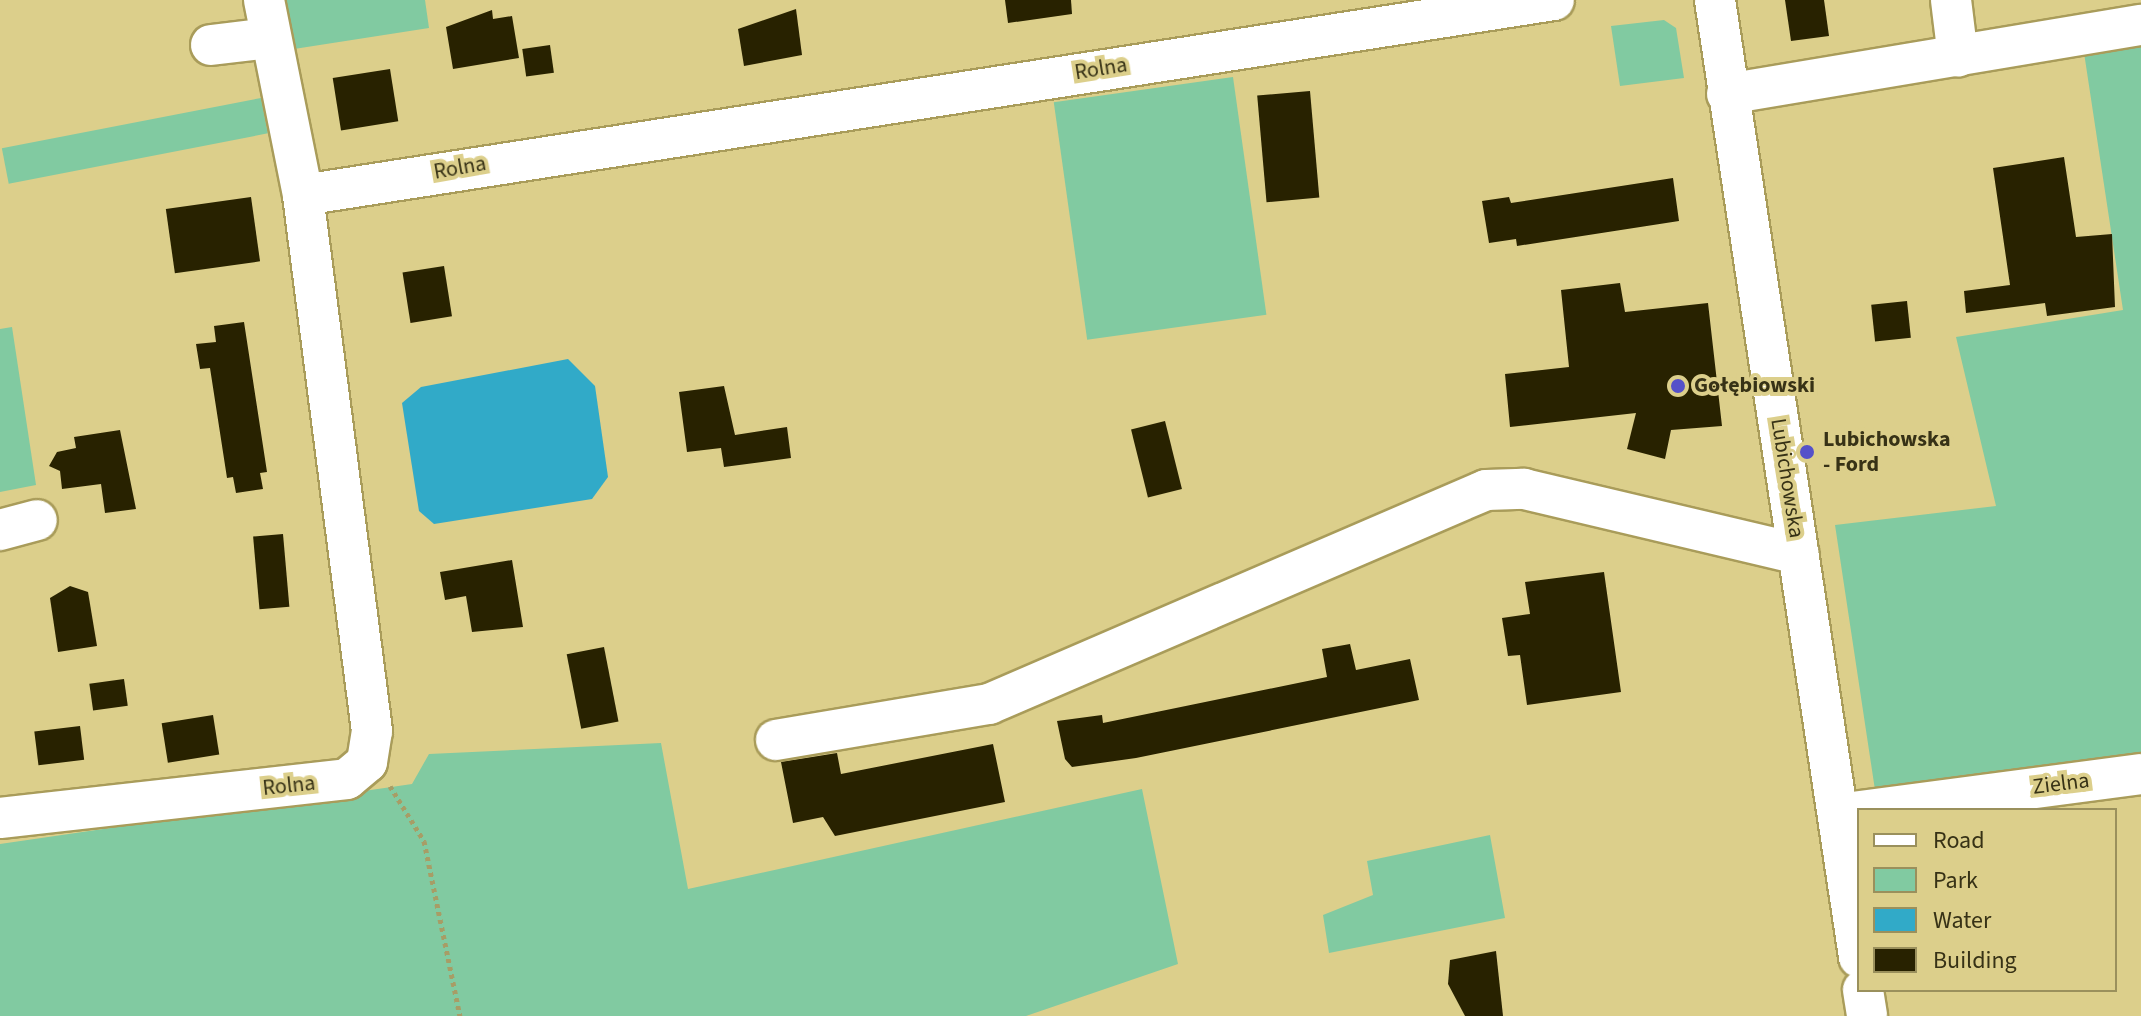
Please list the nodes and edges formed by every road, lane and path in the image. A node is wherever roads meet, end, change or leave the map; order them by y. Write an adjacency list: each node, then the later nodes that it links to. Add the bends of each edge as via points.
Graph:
1 (1554, 0): 9 (street, Rolna)
2 (1715, 0): 8 (street, Lubichowska)
3 (1951, 0): 7 (street)
4 (267, 19): 6 (street); 9 (street)
5 (2141, 25): 7 (street)
6 (211, 45)
7 (1958, 57): 8 (street)
8 (1727, 94): 10 (street, Lubichowska)
9 (303, 195): 12 (street, via 372,731)
10 (1798, 554): 11 (street, via 1524,489 1486,490 989,704); 16 (street, Lubichowska)
11 (776, 740)
12 (367, 762): 17 (street, Rolna, via 347,779); 20 (path, via 424,841)
13 (2141, 774): 14 (street, Zielna)
14 (1883, 808)
15 (1857, 811): 16 (street, Zielna)
16 (1838, 814): 18 (street, Lubichowska)
17 (0, 818)
18 (1857, 943)
19 (1863, 992): 21 (street)
20 (460, 1016)
21 (1867, 1016)

